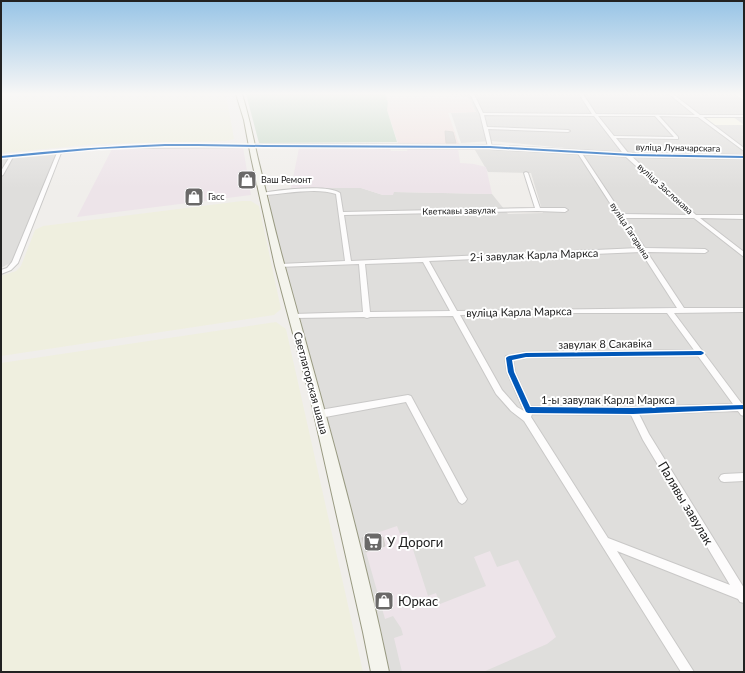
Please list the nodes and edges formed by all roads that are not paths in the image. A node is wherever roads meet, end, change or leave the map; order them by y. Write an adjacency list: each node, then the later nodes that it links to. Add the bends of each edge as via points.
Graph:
1 (248, 125): 8 (main road, Светлагорская шаша)
2 (603, 125): 7 (street, вуліца Заслонава)
3 (666, 125): 7 (street, via 677,138)
4 (712, 125): 10 (street)
5 (486, 128): 6 (street); 9 (street)
6 (568, 131)
7 (612, 137): 13 (street, вуліца Заслонава)
8 (251, 146): 9 (street, вуліца Луначарскага); 11 (street, via 111,147); 19 (main road, Светлагорская шаша)
9 (490, 147): 12 (street, вуліца Луначарскага)
10 (744, 150)
11 (60, 151): 14 (street); 35 (street, via 15,263)
12 (579, 152): 13 (street, вуліца Луначарскага); 23 (street, вуліца Гагарына)
13 (627, 155): 15 (street, вуліца Луначарскага); 24 (street, вуліца Заслонава)
14 (12, 156): 16 (street); 18 (street)
15 (744, 156)
16 (1, 158)
17 (526, 173): 20 (street)
18 (1, 175)
19 (264, 194): 22 (street, via 334,190 338,193); 34 (main road, Светлагорская шаша)
20 (538, 210): 21 (street, Кветкавы завулак); 22 (street, Кветкавы завулак)
21 (564, 210)
22 (341, 214): 33 (street)
23 (620, 216): 24 (street); 28 (street, вуліца Гагарына)
24 (694, 216): 25 (street); 26 (street, вуліца Заслонава)
25 (744, 217)
26 (734, 246): 27 (street); 30 (street, вуліца Заслонава)
27 (744, 246)
28 (642, 250): 29 (street, 2-і завулак Карла Маркса); 31 (street, 2-і завулак Карла Маркса); 36 (street, вуліца Гагарына)
29 (706, 251)
30 (744, 255)
31 (425, 259): 32 (street, 2-і завулак Карла Маркса); 39 (street)
32 (362, 262): 33 (street, 2-і завулак Карла Маркса); 41 (street)
33 (348, 263): 34 (street, 2-і завулак Карла Маркса)
34 (280, 266): 40 (main road, Светлагорская шаша)
35 (1, 272)
36 (682, 310): 37 (street, вуліца Карла Маркса); 38 (street, вуліца Карла Маркса)
37 (744, 310)
38 (669, 312): 39 (street, вуліца Карла Маркса, via 583,310); 42 (street)
39 (454, 314): 41 (street, вуліца Карла Маркса); 47 (street, via 499,392 514,409)
40 (293, 316): 41 (street, вуліца Карла Маркса); 46 (main road, Светлагорская шаша)
41 (367, 316)
42 (701, 353): 43 (street, завулак 8 Сакавіка, via 526,355); 44 (street)
43 (509, 358): 47 (street, 1-ы завулак Карла Маркса, via 511,372)
44 (743, 409): 45 (street, 1-ы завулак Карла Маркса)
45 (633, 411): 47 (street, 1-ы завулак Карла Маркса); 52 (street, Палявы завулак, via 646,437)
46 (320, 414): 50 (street, via 408,398); 53 (main road, Светлагорская шаша)
47 (527, 414): 51 (street)
48 (744, 477): 49 (street)
49 (724, 478)
50 (462, 499)
51 (607, 542): 52 (street, Палявы завулак); 54 (street)
52 (743, 596)
53 (380, 672)
54 (688, 672)

